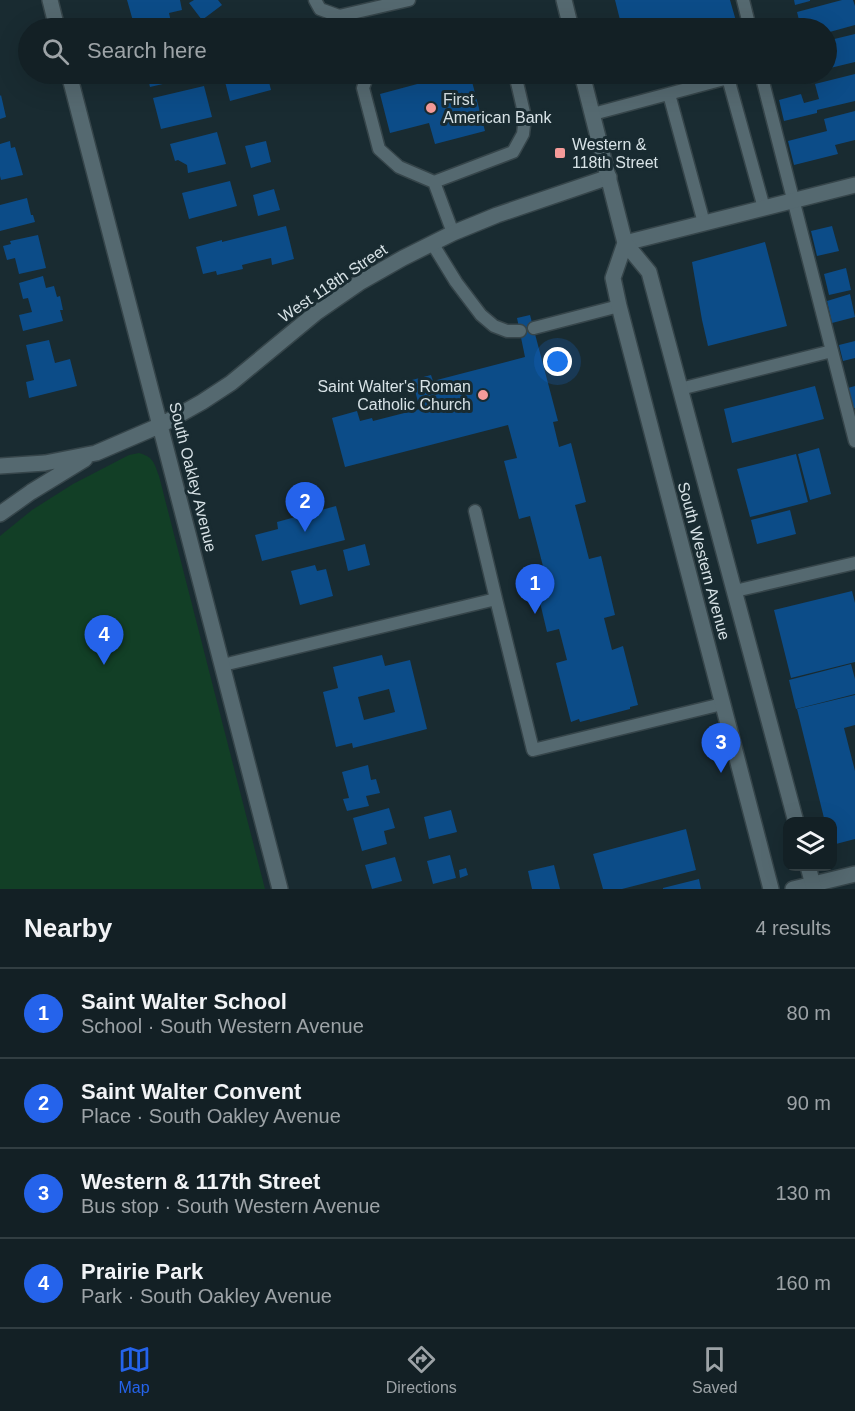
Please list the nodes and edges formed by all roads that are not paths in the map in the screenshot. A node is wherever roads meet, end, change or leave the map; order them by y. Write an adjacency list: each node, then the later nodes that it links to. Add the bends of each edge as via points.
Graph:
1 (50, 0): 6 (street)
2 (315, 0): 3 (lane, via 320,9 339,16)
3 (410, 0)
4 (564, 0): 7 (street)
5 (742, 0): 8 (lane)
6 (54, 18)
7 (568, 18)
8 (747, 18)
9 (72, 84): 32 (street, South Oakley Avenue)
10 (364, 84): 19 (lane, via 379,148 399,167)
11 (517, 84): 19 (lane, via 525,117 523,134 513,152)
12 (585, 84): 17 (street, South Western Avenue)
13 (706, 84): 16 (lane)
14 (730, 84): 22 (lane)
15 (764, 84): 21 (lane)
16 (669, 94): 17 (lane); 23 (lane)
17 (593, 114): 18 (street, South Western Avenue)
18 (609, 177): 24 (street, West 118th Street); 26 (street, South Western Avenue)
19 (435, 182): 24 (lane)
20 (855, 185): 21 (street)
21 (794, 201): 22 (street); 30 (lane)
22 (764, 208): 23 (street)
23 (704, 223): 26 (street)
24 (453, 233): 25 (street, West 118th Street)
25 (432, 243): 29 (lane, via 481,315 494,326); 32 (street, West 118th Street, via 360,283 317,312 231,382)
26 (625, 243): 27 (street, South Western Avenue, via 613,278); 31 (street, South Western Avenue, via 649,272)
27 (619, 306): 28 (lane); 42 (street, South Western Avenue)
28 (534, 328)
29 (520, 331)
30 (832, 351): 31 (lane); 33 (lane)
31 (680, 389): 39 (street, South Western Avenue)
32 (161, 425): 34 (street, West 118th Street); 41 (street, South Oakley Avenue)
33 (855, 441)
34 (96, 453): 35 (street, West 118th Street, via 45,463); 37 (street, West 118th Street)
35 (0, 466)
36 (475, 511): 40 (lane)
37 (0, 514)
38 (855, 563): 39 (lane)
39 (735, 591): 43 (street, South Western Avenue)
40 (496, 599): 41 (lane); 42 (lane, via 533,750)
41 (223, 665): 47 (street, South Oakley Avenue)
42 (722, 704): 48 (street, South Western Avenue)
43 (795, 817)
44 (809, 871): 46 (street)
45 (855, 874): 46 (street)
46 (814, 886): 49 (street)
47 (280, 889)
48 (771, 889)
49 (793, 889)

